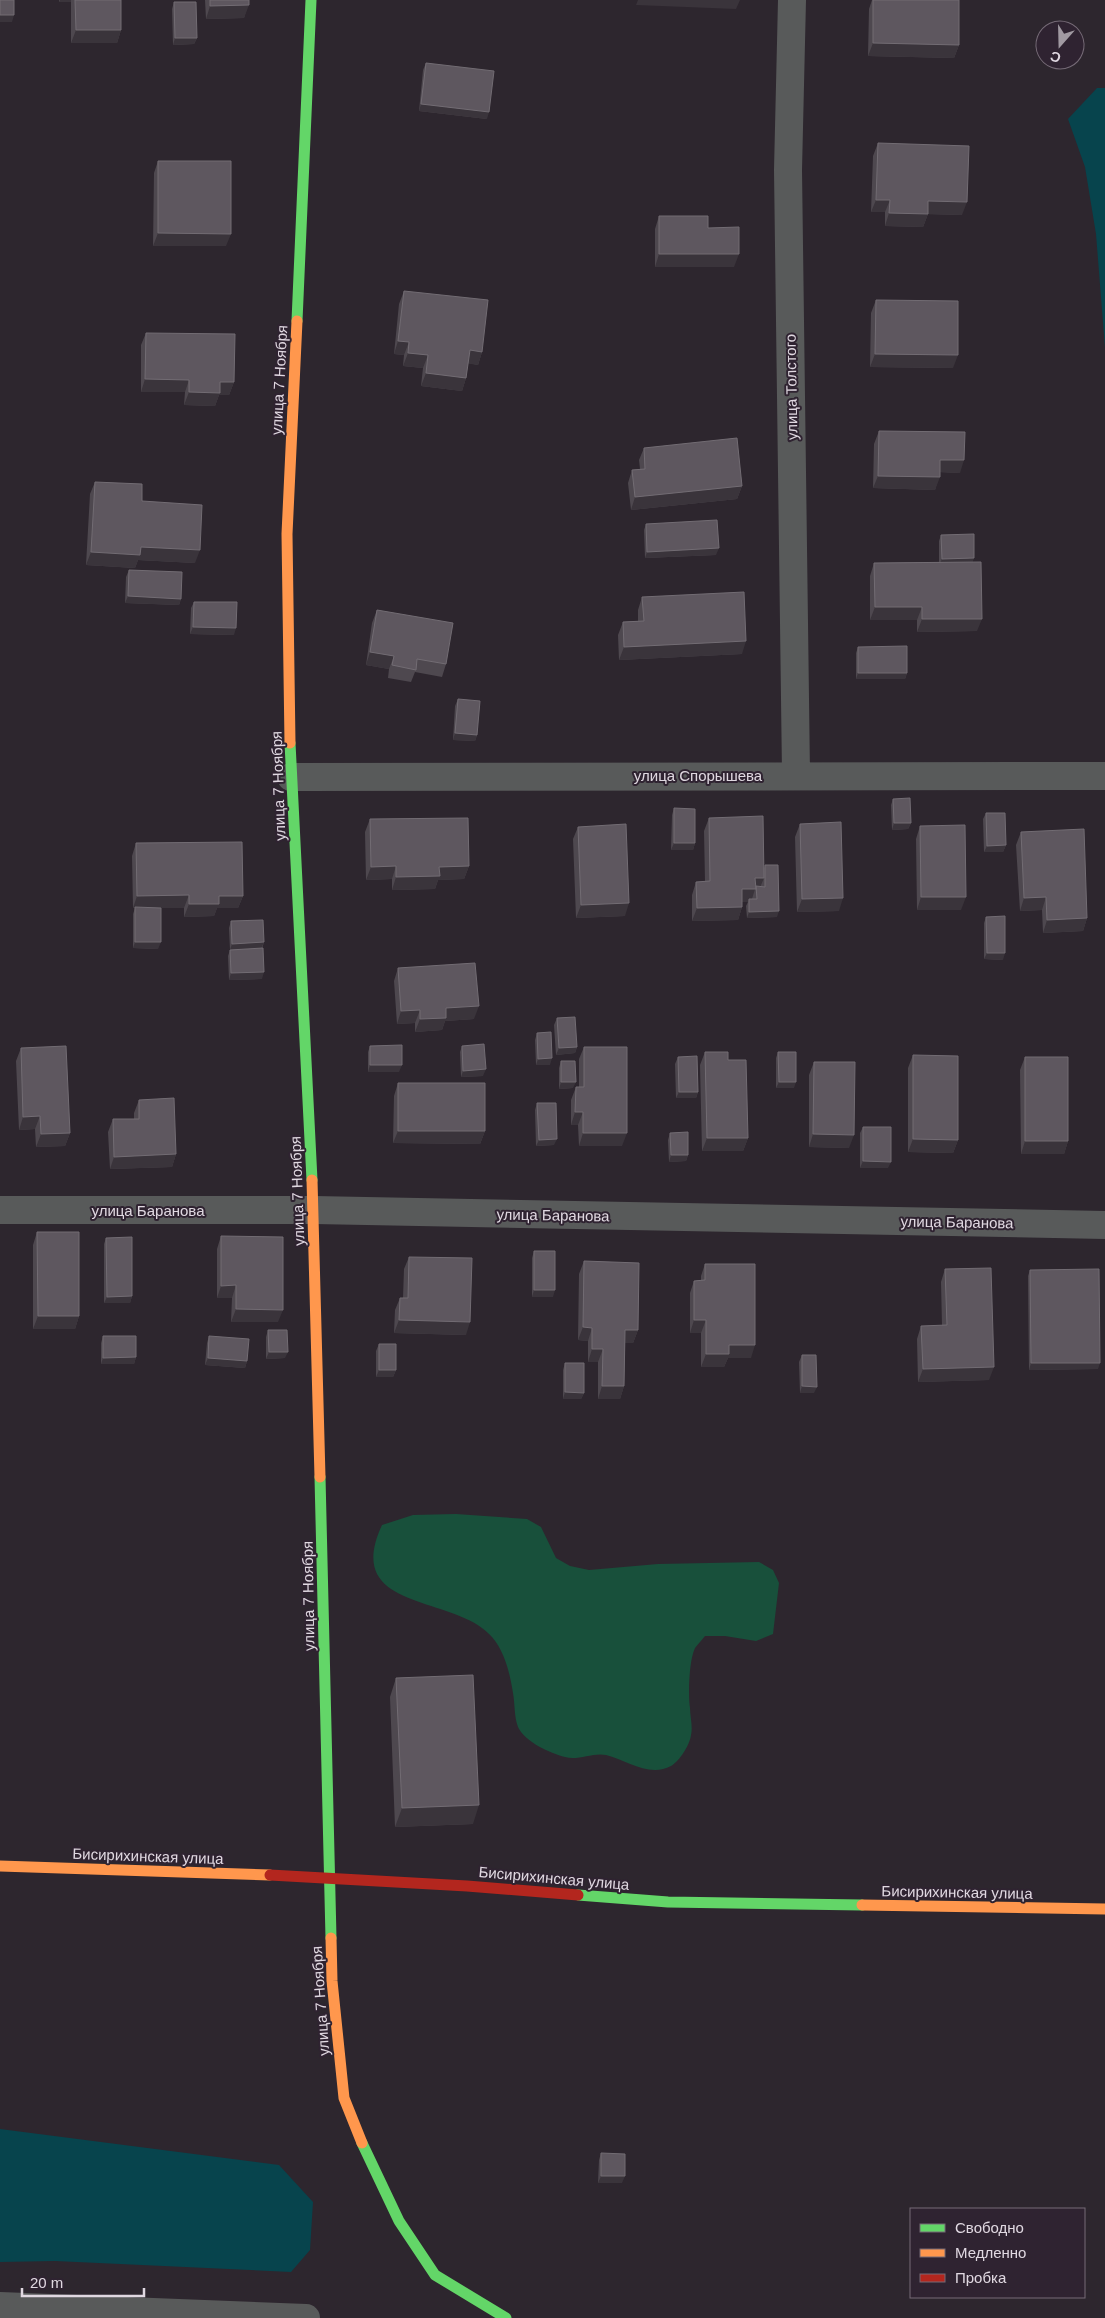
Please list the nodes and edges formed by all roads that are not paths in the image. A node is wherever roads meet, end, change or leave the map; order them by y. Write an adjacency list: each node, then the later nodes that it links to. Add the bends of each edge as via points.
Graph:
1 (311, 0): 5 (street, улица 7 Ноября, via 287,534)
2 (792, 0): 3 (street, улица Толстого, via 788,170)
3 (796, 774): 4 (street, улица Спорышева); 5 (street, улица Спорышева)
4 (1105, 776)
5 (291, 777): 7 (street, улица 7 Ноября)
6 (0, 1210): 7 (street, улица Баранова)
7 (314, 1210): 8 (street, улица Баранова); 10 (street, улица 7 Ноября)
8 (1105, 1225)
9 (0, 1866): 10 (street, Бисирихинская улица)
10 (329, 1879): 11 (street, Бисирихинская улица, via 668,1902); 14 (street, улица 7 Ноября, via 332,1980 344,2098 370,2164 399,2222 435,2275)
11 (1105, 1909)
12 (0, 2306): 13 (street)
13 (306, 2318)
14 (506, 2318)

